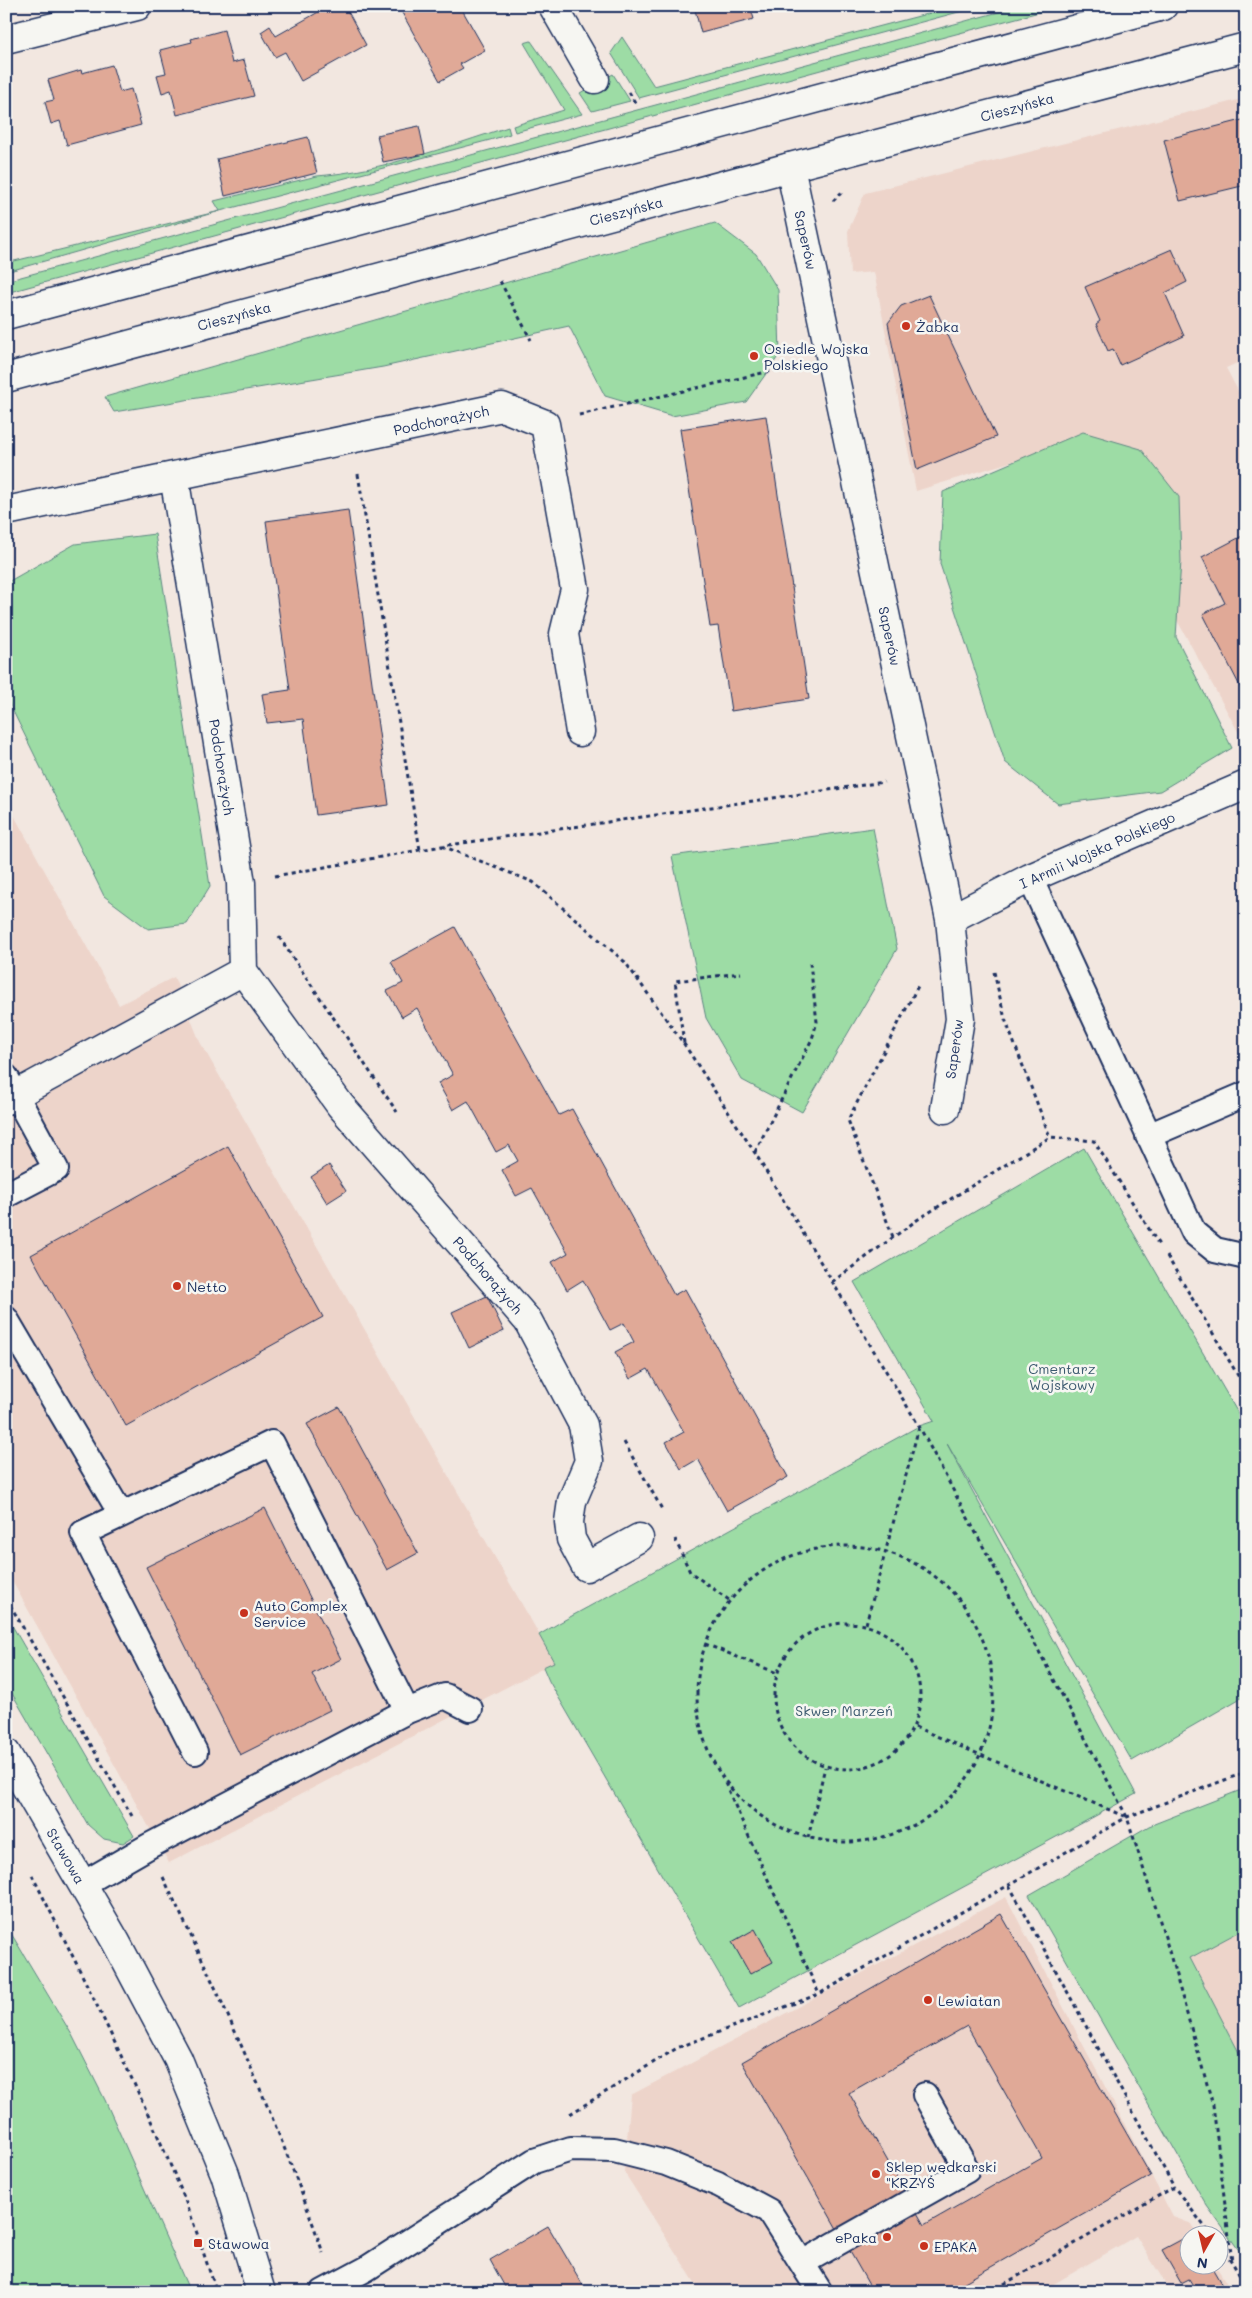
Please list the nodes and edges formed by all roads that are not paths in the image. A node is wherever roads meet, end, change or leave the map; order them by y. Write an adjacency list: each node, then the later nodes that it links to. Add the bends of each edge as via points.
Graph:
1 (137, 6): 4 (street)
2 (552, 6): 6 (street)
3 (1163, 6): 8 (street)
4 (6, 39)
5 (1246, 47): 7 (street, Cieszyńska)
6 (594, 79)
7 (790, 167): 9 (street, Cieszyńska); 15 (street, Saperów)
8 (6, 315)
9 (6, 378)
10 (174, 476): 11 (street, Podchorążych); 12 (street, Podchorążych, via 502,407 545,424 576,589 564,634); 16 (street, Podchorążych, via 240,883)
11 (6, 511)
12 (580, 732)
13 (1246, 785): 14 (street, I Armii Wojska Polskiego)
14 (1030, 878): 15 (street, I Armii Wojska Polskiego); 20 (lane)
15 (950, 919): 19 (street, Saperów, via 960,1019)
16 (243, 971): 17 (street); 25 (street, Podchorążych, via 340,1105 528,1321 583,1425 589,1461 572,1501 569,1522 571,1539 586,1568)
17 (10, 1090): 21 (lane, via 56,1169)
18 (1246, 1094): 20 (lane)
19 (945, 1109)
20 (1148, 1136): 22 (lane, via 1194,1233 1216,1250)
21 (6, 1195)
22 (1246, 1257)
23 (6, 1319): 24 (lane)
24 (121, 1514): 27 (lane, via 272,1443); 28 (lane, via 83,1533)
25 (639, 1538)
26 (470, 1709): 27 (lane, via 445,1696)
27 (407, 1712): 30 (lane, via 149,1846)
28 (195, 1752)
29 (6, 1753): 30 (street, Stawowa)
30 (83, 1884): 34 (street, Stawowa, via 178,2060 225,2174)
31 (925, 2095): 32 (lane, via 967,2170)
32 (802, 2263): 33 (lane, via 769,2211 718,2184 666,2163 614,2150 571,2149 534,2162); 35 (lane)
33 (330, 2289)
34 (261, 2292)
35 (820, 2292)

